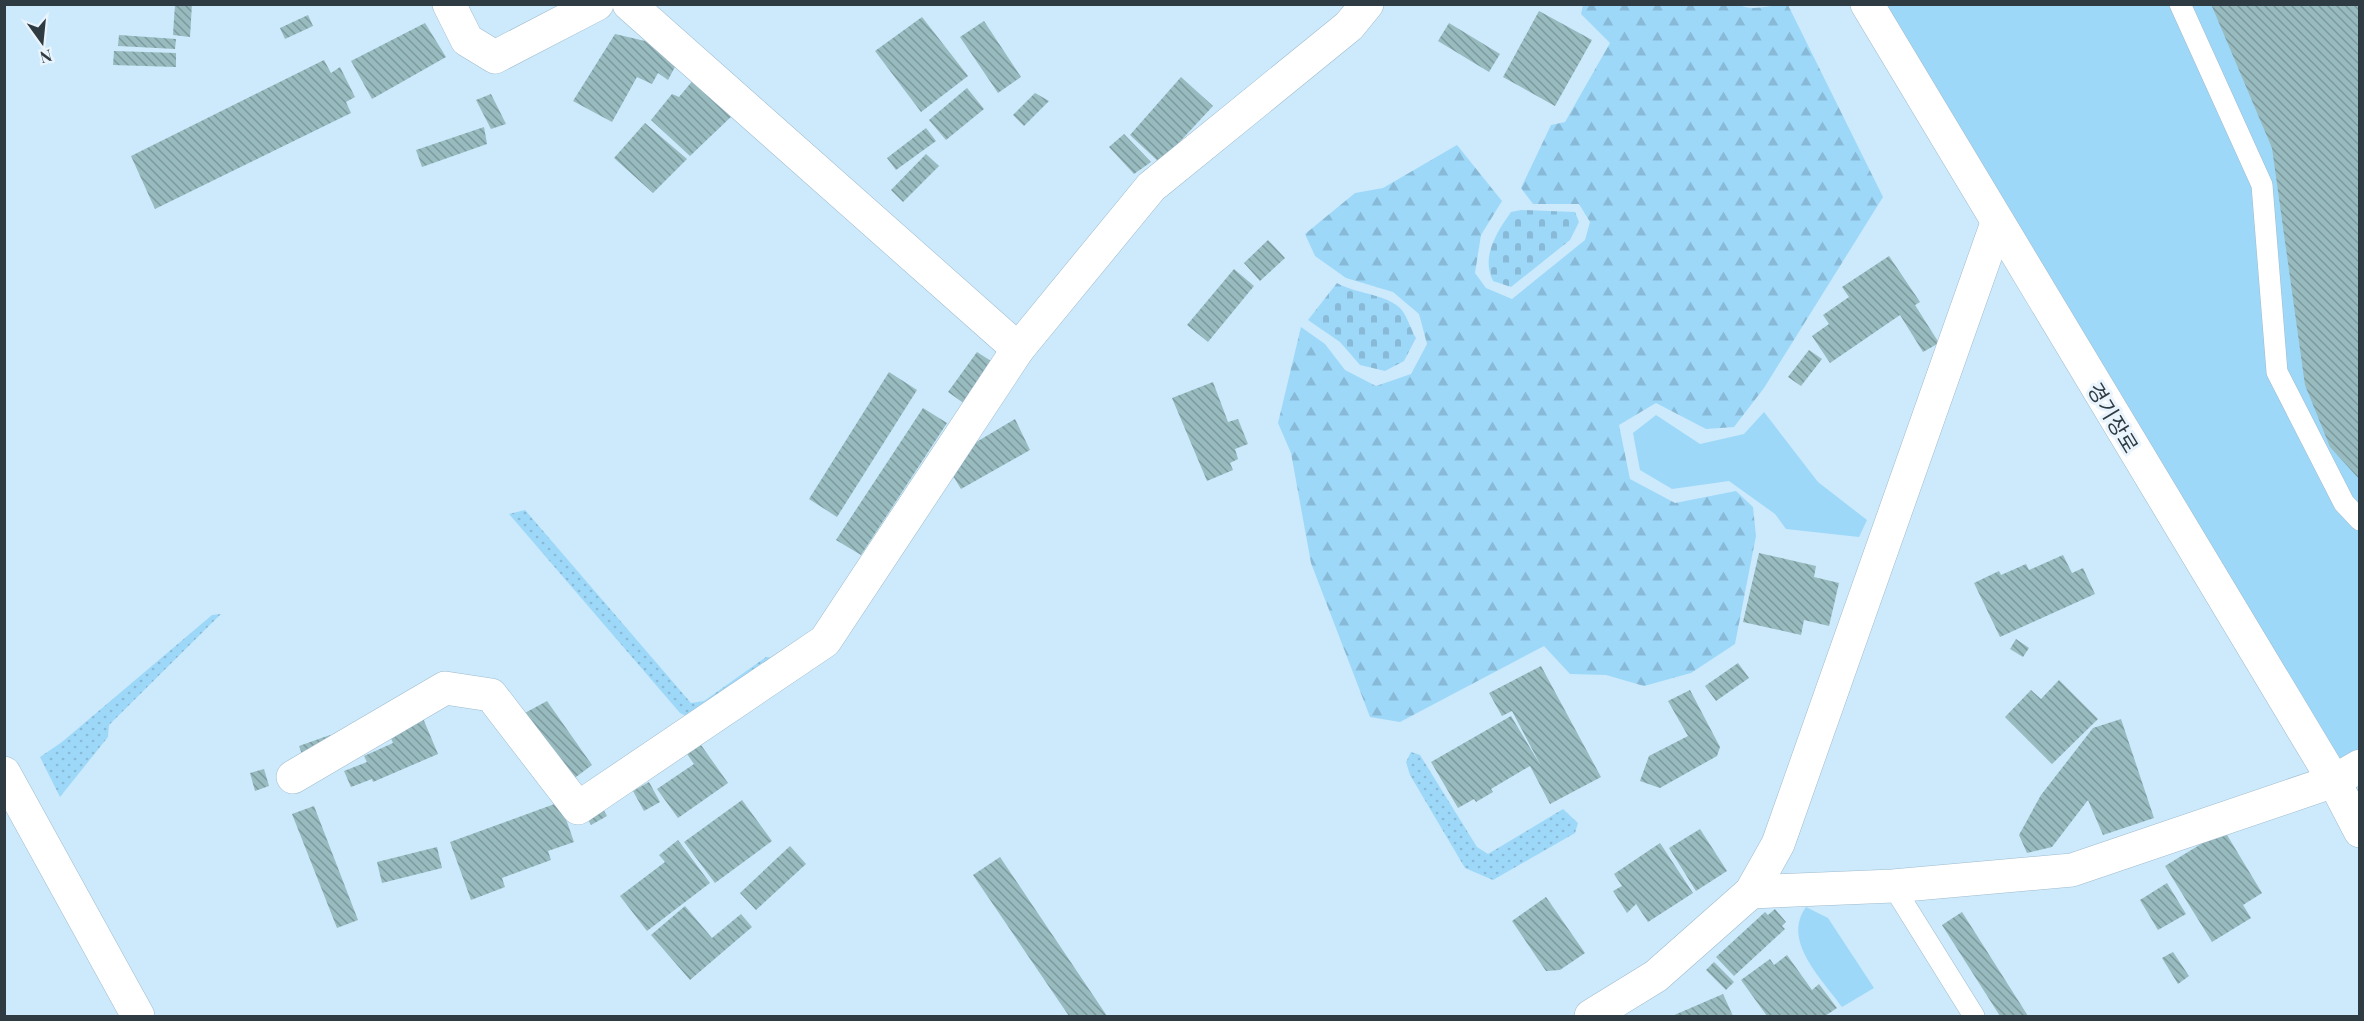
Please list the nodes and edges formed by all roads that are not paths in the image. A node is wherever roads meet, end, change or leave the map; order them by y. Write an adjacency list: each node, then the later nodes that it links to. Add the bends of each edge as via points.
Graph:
1 (449, 4): 2 (street, via 467,40 495,57)
2 (597, 4)
3 (629, 4): 8 (street)
4 (1367, 4): 8 (street, via 1349,26 1151,187)
5 (1867, 4): 7 (street, 경기장로)
6 (2180, 4): 9 (lane, via 2262,185 2277,372 2344,503)
7 (1997, 223): 11 (street, 경기장로); 15 (street, via 1778,844)
8 (1018, 349): 12 (street, via 825,640 578,808 491,695 445,688)
9 (2360, 520)
10 (4, 772): 16 (street)
11 (2347, 774): 13 (street, 경기장로); 14 (street, via 2072,870)
12 (293, 777)
13 (2360, 831)
14 (1893, 886): 15 (street); 18 (lane)
15 (1751, 892): 17 (street, via 1656,976)
16 (138, 1017)
17 (1591, 1017)
18 (1974, 1017)

